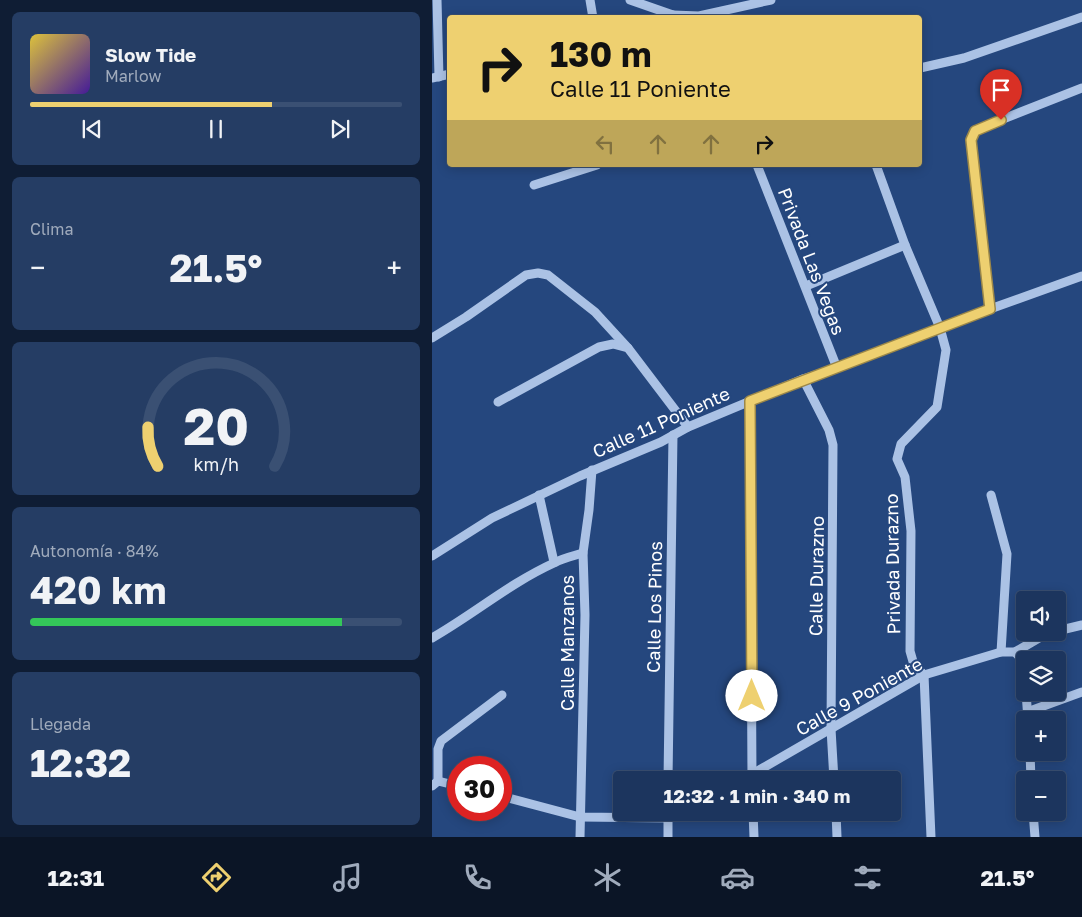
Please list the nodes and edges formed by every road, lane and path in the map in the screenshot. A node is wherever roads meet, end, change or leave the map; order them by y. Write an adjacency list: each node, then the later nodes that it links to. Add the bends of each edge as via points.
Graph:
1 (437, 0): 10 (street)
2 (590, 0): 5 (street)
3 (630, 0): 6 (street)
4 (772, 0): 7 (street)
5 (592, 15)
6 (673, 15)
7 (708, 15)
8 (1082, 17): 9 (street, via 964,58)
9 (922, 68)
10 (436, 78)
11 (1082, 88): 19 (street, via 980,128 971,140)
12 (591, 167): 15 (street)
13 (758, 167): 18 (street, Privada Las Vegas)
14 (877, 167): 16 (street, Privada Durazno)
15 (534, 185)
16 (905, 245): 18 (street); 20 (street, Privada Durazno)
17 (1082, 276): 19 (street, Calle 11 Poniente)
18 (806, 286): 23 (street, Privada Las Vegas)
19 (990, 309): 20 (street, Calle 11 Poniente)
20 (940, 328): 23 (street, Calle 11 Poniente); 42 (street, Privada Durazno, via 946,350 937,407 901,444 897,459 905,477 911,531 910,651 914,665)
21 (432, 338): 22 (street, via 526,275 538,273 548,275 595,312)
22 (628, 348): 26 (street, via 613,344 599,347); 27 (street)
23 (836, 368): 24 (street, Calle 11 Poniente)
24 (803, 379): 25 (street, Calle 11 Poniente); 46 (street, Calle Durazno, via 833,446)
25 (750, 401): 27 (street, Calle 11 Poniente); 48 (street)
26 (498, 402)
27 (688, 427): 28 (street, Calle 11 Poniente)
28 (673, 435): 29 (street, Calle 11 Poniente); 47 (street, Calle Los Pinos)
29 (592, 470): 30 (street, Calle 11 Poniente); 32 (street, Calle Manzanos)
30 (539, 495): 33 (street, Calle 11 Poniente, via 492,518); 34 (street)
31 (991, 495): 40 (street, via 1007,554)
32 (583, 553): 34 (street); 54 (street, Calle Manzanos, via 585,615)
33 (432, 556)
34 (554, 562): 37 (street)
35 (1082, 625): 36 (street)
36 (1066, 629)
37 (432, 638)
38 (1034, 641): 39 (street)
39 (1018, 651)
40 (1001, 652): 41 (street, Calle 9 Poniente); 42 (street, Calle 9 Poniente)
41 (1016, 652)
42 (924, 675): 46 (street, Calle 9 Poniente); 63 (street)
43 (1082, 692): 45 (street)
44 (502, 695): 51 (street, via 441,741)
45 (1039, 711)
46 (831, 729): 49 (street, Calle 9 Poniente); 50 (street, Calle Durazno)
47 (668, 771)
48 (752, 771)
49 (763, 771)
50 (833, 771)
51 (435, 784)
52 (512, 799): 54 (street)
53 (613, 816): 54 (street)
54 (580, 817): 59 (street, Calle Manzanos)
55 (668, 821): 60 (street)
56 (753, 821): 61 (street)
57 (836, 821): 62 (street)
58 (1034, 821): 64 (street)
59 (580, 837)
60 (668, 837)
61 (754, 837)
62 (837, 837)
63 (931, 837)
64 (1035, 837)

